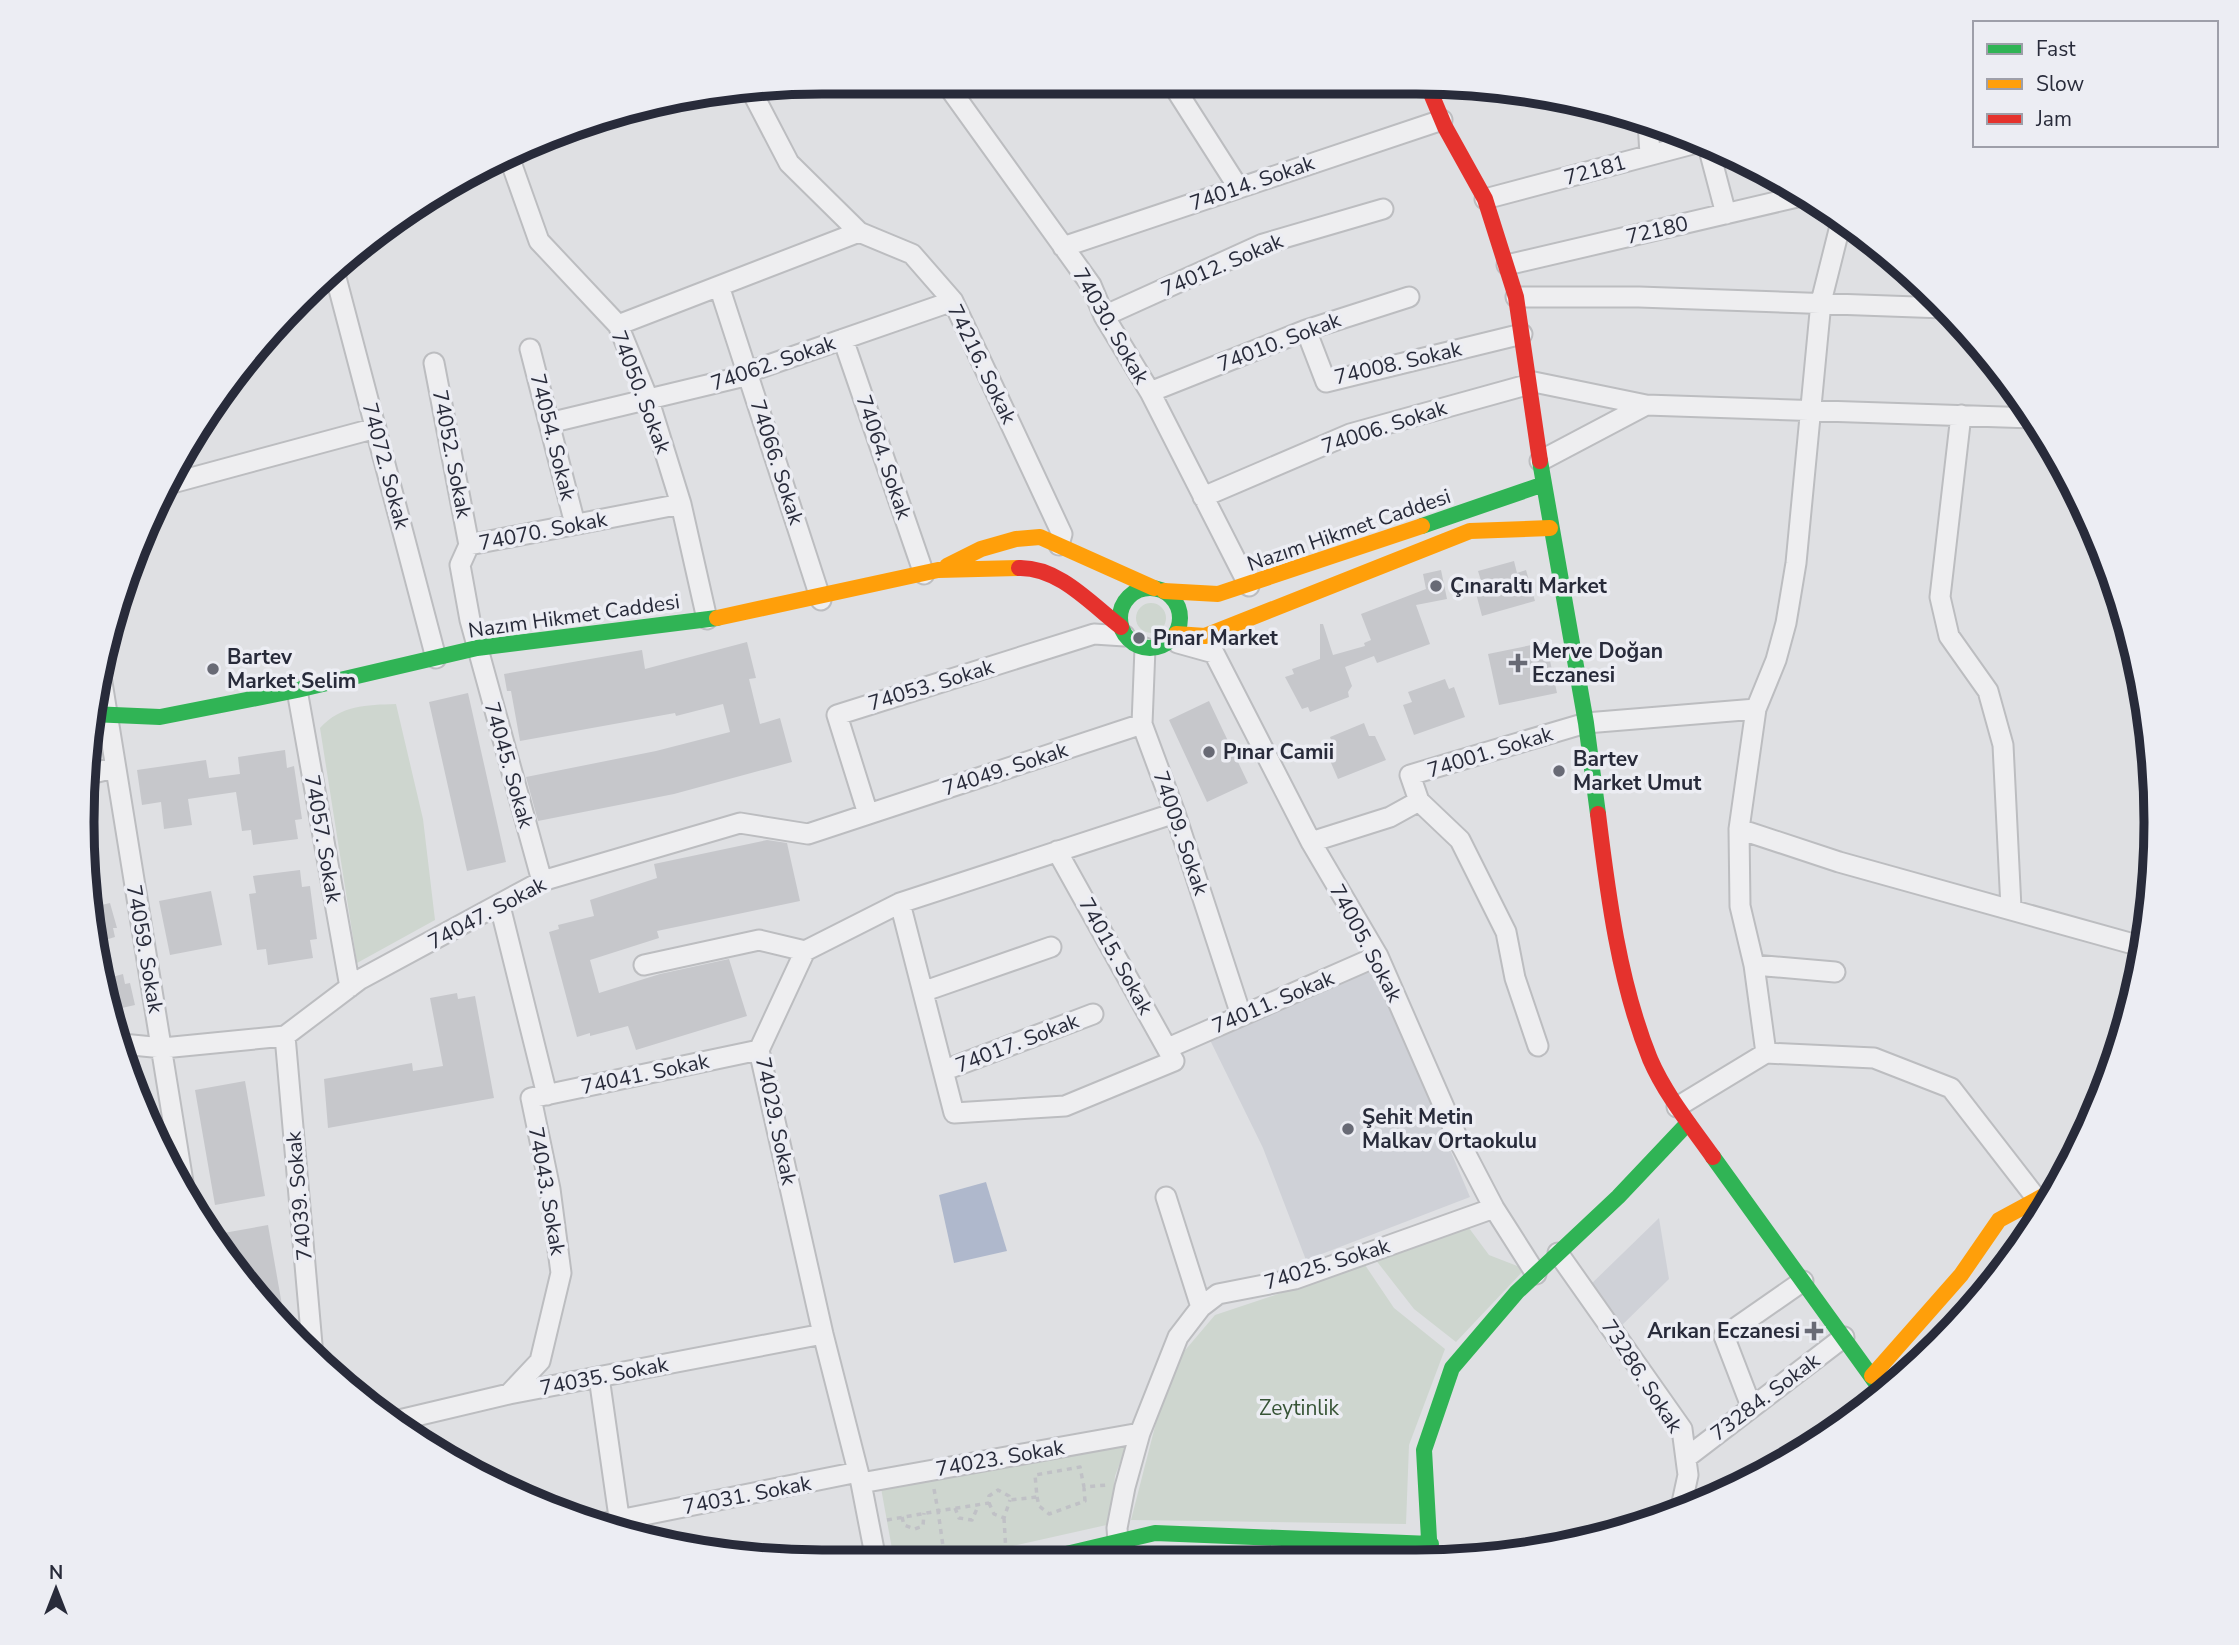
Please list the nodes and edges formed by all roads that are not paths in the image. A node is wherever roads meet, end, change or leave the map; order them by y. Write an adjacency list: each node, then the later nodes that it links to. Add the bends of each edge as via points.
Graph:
1 (954, 94): 18 (street, 74030. Sokak)
2 (1179, 94): 11 (street)
3 (1431, 95): 5 (main road)
4 (755, 98): 17 (street, 74216. Sokak, via 789,163)
5 (1442, 120): 11 (street, 74014. Sokak); 12 (main road)
6 (1649, 132): 8 (street)
7 (1686, 147): 8 (street, 72181)
8 (1650, 155): 12 (street, 72181)
9 (1709, 157): 15 (street)
10 (512, 165): 28 (street, 74050. Sokak, via 539,241)
11 (1238, 187): 18 (street, 74014. Sokak)
12 (1485, 199): 19 (main road)
13 (1791, 199): 15 (street, 72180)
14 (1383, 209): 27 (street, 74012. Sokak, via 1263,244)
15 (1726, 214): 19 (street, 72180)
16 (1839, 230): 25 (street)
17 (859, 232): 21 (street); 24 (street, 74216. Sokak, via 912,254)
18 (1063, 247): 27 (street, 74030. Sokak, via 1091,285)
19 (1507, 265): 23 (main road)
20 (337, 280): 43 (street, 74072. Sokak)
21 (719, 286): 28 (street); 34 (street, 74066. Sokak)
22 (1409, 297): 29 (street, 74010. Sokak)
23 (1516, 297): 25 (street); 30 (main road)
24 (953, 301): 31 (street, 74062. Sokak); 52 (street, 74216. Sokak, via 1062,534)
25 (1821, 302): 26 (street); 39 (street)
26 (1930, 307)
27 (1104, 316): 36 (street, 74030. Sokak)
28 (618, 325): 37 (street, 74050. Sokak)
29 (1306, 330): 30 (street, 74008. Sokak, via 1326,382); 36 (street, 74010. Sokak)
30 (1522, 334): 35 (main road)
31 (843, 339): 34 (street, 74062. Sokak); 53 (street, 74064. Sokak)
32 (530, 349): 42 (street, 74054. Sokak)
33 (434, 363): 51 (street, 74052. Sokak)
34 (749, 375): 37 (street, 74062. Sokak); 56 (street, 74066. Sokak)
35 (1530, 382): 38 (street); 44 (main road); 47 (street, 74006. Sokak, via 1350,435)
36 (1150, 392): 47 (street, 74030. Sokak)
37 (649, 401): 42 (street, 74062. Sokak); 48 (street, 74050. Sokak)
38 (1646, 405): 39 (street); 44 (street)
39 (1808, 412): 40 (street); 64 (street, via 1796,563 1786,623)
40 (1961, 415): 41 (street); 80 (street, via 1940,597 1949,636 1988,691 2003,745)
41 (2022, 418)
42 (549, 423): 49 (street, 74054. Sokak)
43 (376, 428): 45 (street); 62 (street, 74072. Sokak)
44 (1540, 461): 46 (main road)
45 (180, 481)
46 (1544, 484): 50 (main road); 54 (main road, Nazım Hikmet Caddesi)
47 (1203, 496): 54 (street, 74030. Sokak)
48 (681, 504): 49 (street, 74070. Sokak); 57 (street, 74050. Sokak)
49 (575, 524): 51 (street, 74070. Sokak)
50 (1550, 528): 59 (main road, Nazım Hikmet Caddesi, via 1470,531 1205,636); 66 (main road)
51 (470, 545): 60 (street, 74070. Sokak, via 460,565)
52 (1059, 545): 53 (main road, Nazım Hikmet Caddesi, via 1040,537 1016,539); 55 (main road, Nazım Hikmet Caddesi)
53 (931, 572): 56 (main road, Nazım Hikmet Caddesi); 58 (main road, Nazım Hikmet Caddesi, via 1033,568 1054,575)
54 (1249, 586): 55 (main road, Nazım Hikmet Caddesi, via 1218,594)
55 (1159, 590): 58 (main road, via 1135,592 1127,599 1122,607); 59 (main road, via 1178,605 1181,615)
56 (821, 600): 57 (main road, Nazım Hikmet Caddesi)
57 (707, 619): 60 (main road, Nazım Hikmet Caddesi)
58 (1123, 631): 61 (main road, via 1132,643); 73 (street, 74053. Sokak, via 1094,634 837,715)
59 (1173, 638): 61 (main road); 75 (street, 74005. Sokak, via 1214,653)
60 (477, 648): 62 (main road, Nazım Hikmet Caddesi); 77 (street, 74045. Sokak)
61 (1145, 648): 68 (street, 74009. Sokak)
62 (436, 658): 63 (main road, Nazım Hikmet Caddesi)
63 (297, 690): 65 (main road, Nazım Hikmet Caddesi, via 160,717); 88 (street, 74057. Sokak)
64 (1756, 709): 66 (street); 74 (street)
65 (103, 715)
66 (1586, 723): 71 (street, 74001. Sokak, via 1410,775); 101 (main road, via 1610,908 1630,996 1651,1060)
67 (101, 724): 69 (street, 74059. Sokak)
68 (1142, 724): 72 (street, 74009. Sokak); 73 (street, 74049. Sokak)
69 (114, 768): 70 (street); 95 (street, 74059. Sokak)
70 (96, 772)
71 (1419, 801): 75 (street, 74001. Sokak, via 1390,817); 94 (street, via 1461,840 1506,932 1515,978)
72 (1175, 813): 76 (street); 91 (street, 74009. Sokak)
73 (868, 814): 77 (street, 74047. Sokak, via 808,834 740,823)
74 (1739, 829): 80 (street, via 1866,870); 86 (street, via 1740,906)
75 (1311, 842): 84 (street, 74005. Sokak)
76 (1057, 851): 78 (street); 98 (street, 74015. Sokak)
77 (542, 881): 79 (street, 74047. Sokak)
78 (900, 903): 83 (street); 89 (street, 74017. Sokak)
79 (500, 906): 88 (street, 74047. Sokak); 100 (street)
80 (2011, 908): 81 (street)
81 (2134, 944)
82 (1051, 947): 89 (street)
83 (805, 951): 85 (street, via 759,940); 96 (street, 74029. Sokak)
84 (1378, 956): 91 (street, 74011. Sokak); 106 (street, 74005. Sokak, via 1458,1139)
85 (644, 965)
86 (1755, 965): 87 (street); 97 (street)
87 (1835, 972)
88 (350, 988): 92 (street, 74047. Sokak)
89 (925, 991): 99 (street, 74017. Sokak)
90 (1093, 1014): 99 (street, 74017. Sokak)
91 (1241, 1015): 98 (street, 74011. Sokak)
92 (285, 1036): 95 (street); 113 (street, 74039. Sokak)
93 (129, 1045): 95 (street)
94 (1538, 1046)
95 (163, 1048): 102 (street, 74059. Sokak)
96 (760, 1050): 100 (street, 74041. Sokak); 111 (street, 74029. Sokak)
97 (1766, 1053): 101 (street); 105 (street, via 1874,1058 1951,1088)
98 (1171, 1054): 99 (street, 74011. Sokak, via 1065,1106 954,1113)
99 (945, 1070)
100 (539, 1096): 117 (street, 74043. Sokak, via 561,1273 540,1361)
101 (1682, 1115): 107 (main road, via 1618,1197); 109 (main road)
102 (180, 1164)
103 (1166, 1197): 110 (street)
104 (2040, 1197): 105 (main road)
105 (2037, 1199): 114 (main road, via 1999,1220 1961,1275)
106 (1494, 1208): 108 (street, 74005. Sokak); 110 (street, 74025. Sokak, via 1295,1279 1218,1294)
107 (1558, 1253): 108 (main road); 121 (street, 73286. Sokak, via 1682,1429)
108 (1536, 1274): 130 (main road, via 1452,1368 1424,1450)
109 (1802, 1281): 112 (main road); 118 (street, via 1724,1336)
110 (1201, 1307): 120 (street, 74025. Sokak, via 1178,1337)
111 (823, 1335): 115 (street, 74035. Sokak); 122 (street, 74029. Sokak)
112 (1844, 1337): 114 (main road); 118 (street, 73284. Sokak)
113 (312, 1341)
114 (1872, 1376): 116 (main road)
115 (599, 1377): 117 (street, 74035. Sokak); 124 (street)
116 (1878, 1385)
117 (509, 1394): 119 (street, 74035. Sokak)
118 (1751, 1406): 121 (street, 73284. Sokak)
119 (406, 1419)
120 (1140, 1433): 122 (street, 74023. Sokak); 126 (street, 74025. Sokak, via 1125,1487)
121 (1686, 1458): 123 (street, 73286. Sokak)
122 (860, 1477): 125 (street, 74031. Sokak); 127 (street, 74029. Sokak)
123 (1682, 1500)
124 (619, 1522)
125 (628, 1524)
126 (1118, 1542): 128 (main road); 129 (main road, via 1155,1533)
127 (874, 1550)
128 (1084, 1550)
129 (1416, 1550)
130 (1431, 1550)

